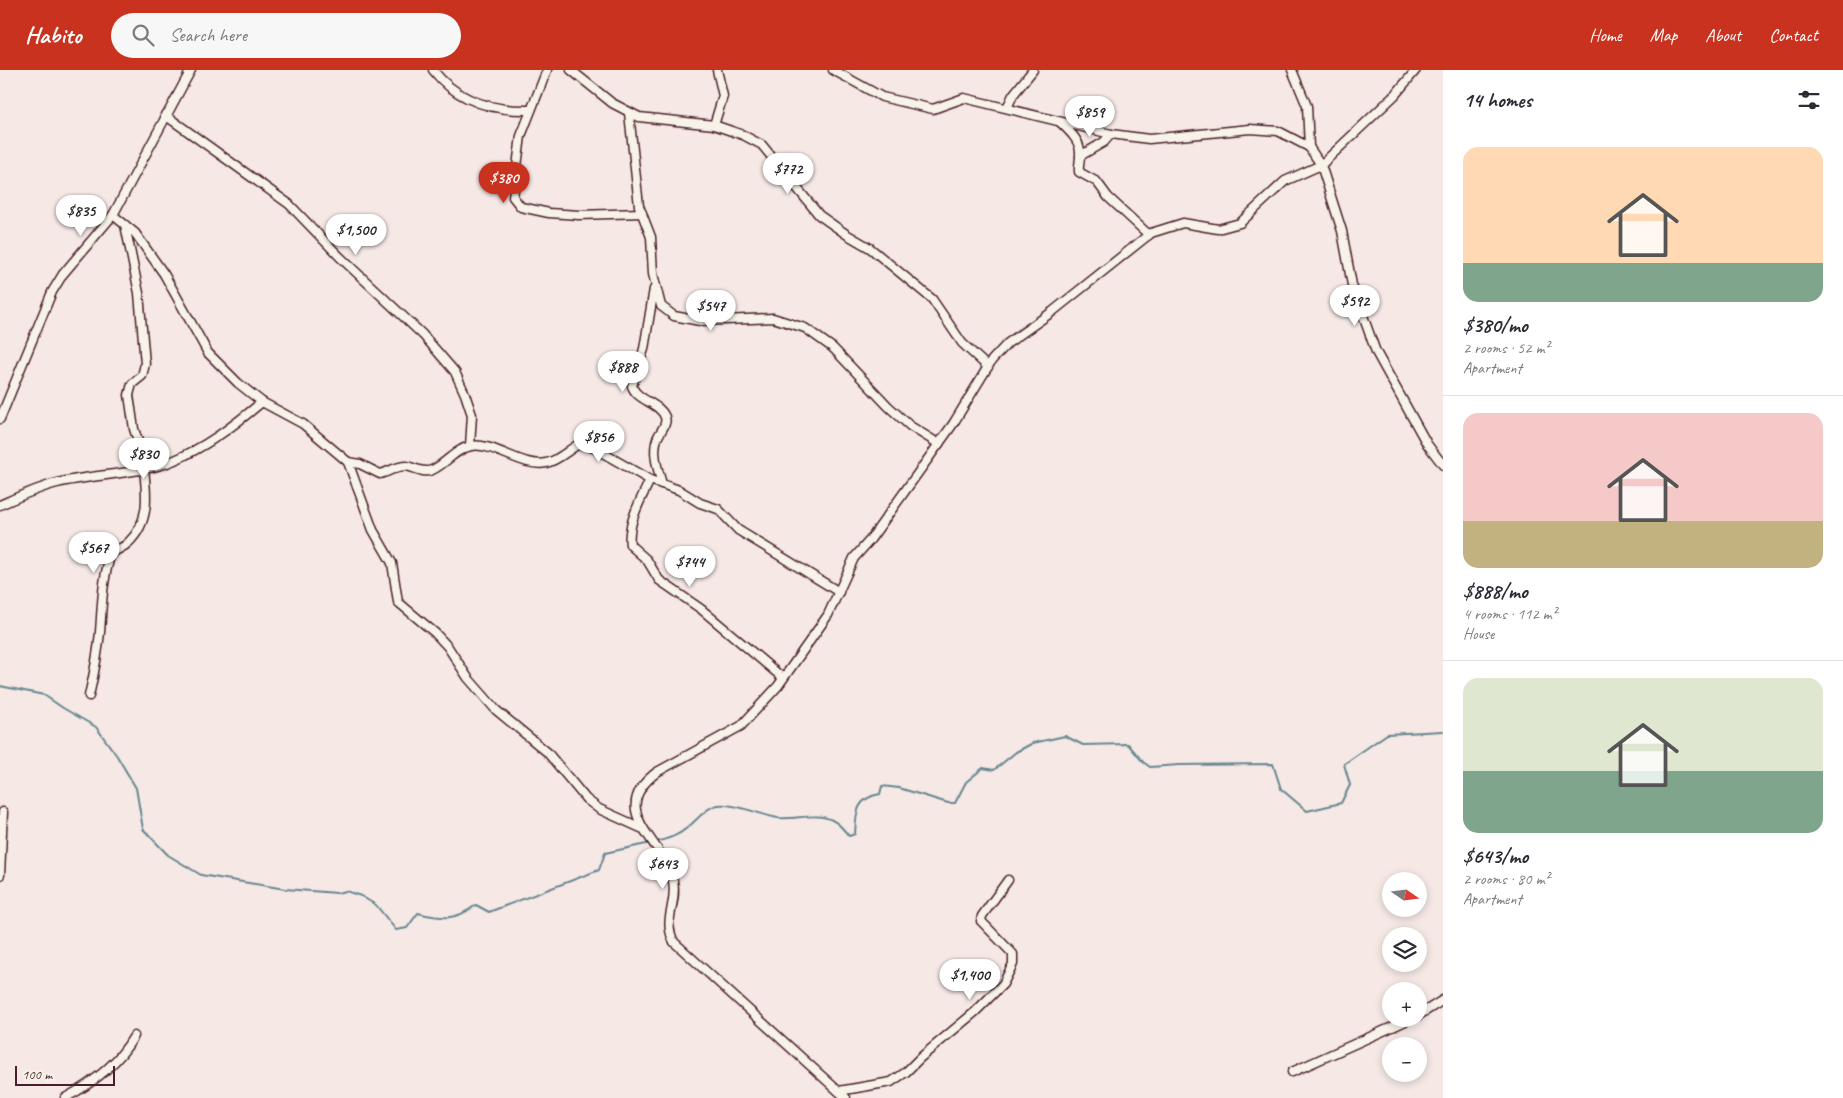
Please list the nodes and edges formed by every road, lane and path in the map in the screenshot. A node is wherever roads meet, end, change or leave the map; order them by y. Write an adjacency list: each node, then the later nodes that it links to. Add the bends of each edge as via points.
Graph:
1 (191, 70): 13 (street)
2 (433, 70): 11 (street, via 450,89 474,102 497,109)
3 (547, 70): 11 (street)
4 (571, 70): 12 (street)
5 (717, 70): 15 (street, via 723,96)
6 (833, 70): 10 (street, via 882,98 912,105 933,109 964,98)
7 (1033, 70): 10 (street, via 1012,95)
8 (1292, 70): 17 (street, via 1307,106)
9 (1416, 70): 19 (street, via 1395,95)
10 (1007, 108): 14 (street)
11 (530, 110): 20 (street, via 521,136 512,197 516,203 527,210 579,215)
12 (629, 113): 15 (street, via 639,118); 20 (street)
13 (165, 115): 21 (street); 29 (street, via 289,204 423,335 455,372 465,394 472,414)
14 (1059, 120): 16 (street); 18 (street, via 1077,140)
15 (714, 125): 25 (street, via 762,146 819,215 870,248 932,298 962,343)
16 (1112, 134): 17 (street, via 1149,139 1250,129 1278,131); 18 (street)
17 (1310, 147): 19 (street)
18 (1080, 156): 23 (street, via 1079,172 1097,182 1108,197)
19 (1321, 165): 23 (street, via 1285,181 1232,226 1218,229 1171,225); 31 (street, via 1342,231 1352,285 1376,352 1427,444)
20 (642, 213): 24 (street, via 651,237)
21 (113, 215): 22 (street); 27 (street, via 63,274 52,292)
22 (125, 224): 26 (street, via 164,274 208,353); 32 (street, via 139,293 145,364 142,376 132,384 129,395 134,429)
23 (1149, 234): 25 (street, via 1008,343)
24 (655, 285): 28 (street, via 661,306 674,316 700,321 773,318 805,328 833,348 910,426); 34 (street, via 644,349 632,386 664,416 655,451)
25 (988, 367): 28 (street)
26 (262, 402): 30 (street, via 303,424); 32 (street, via 224,434 169,462)
27 (0, 419)
28 (939, 444): 36 (street, via 854,558)
29 (470, 446): 30 (street, via 425,472 405,466 380,474); 33 (street, via 490,448 545,464 579,444 594,448)
30 (348, 462): 40 (street, via 373,530 392,563 398,602 435,633 496,710 547,752 586,799 599,809)
31 (1443, 465)
32 (146, 468): 35 (street, via 56,483); 38 (street, via 147,497 142,524 109,560 102,592 96,666)
33 (650, 480): 34 (street); 37 (street, via 631,526 630,545 647,560 659,580 701,609)
34 (662, 484): 36 (street, via 718,509 738,530)
35 (0, 505)
36 (839, 592): 37 (street, via 828,615)
37 (783, 678): 40 (street, via 741,726 683,756 648,779 636,800 634,811)
38 (88, 696)
39 (3, 812): 41 (street)
40 (641, 828): 48 (street, via 672,873 675,889 668,931 674,942)
41 (0, 875)
42 (1008, 880): 48 (street, via 982,916 982,921 1013,954 1013,964 1003,984 975,1012 891,1082)
43 (1443, 1000): 44 (street)
44 (1427, 1010)
45 (1392, 1027): 47 (street)
46 (134, 1036): 49 (street, via 112,1065)
47 (1292, 1072)
48 (839, 1091): 50 (street)
49 (66, 1098)
50 (846, 1098)

